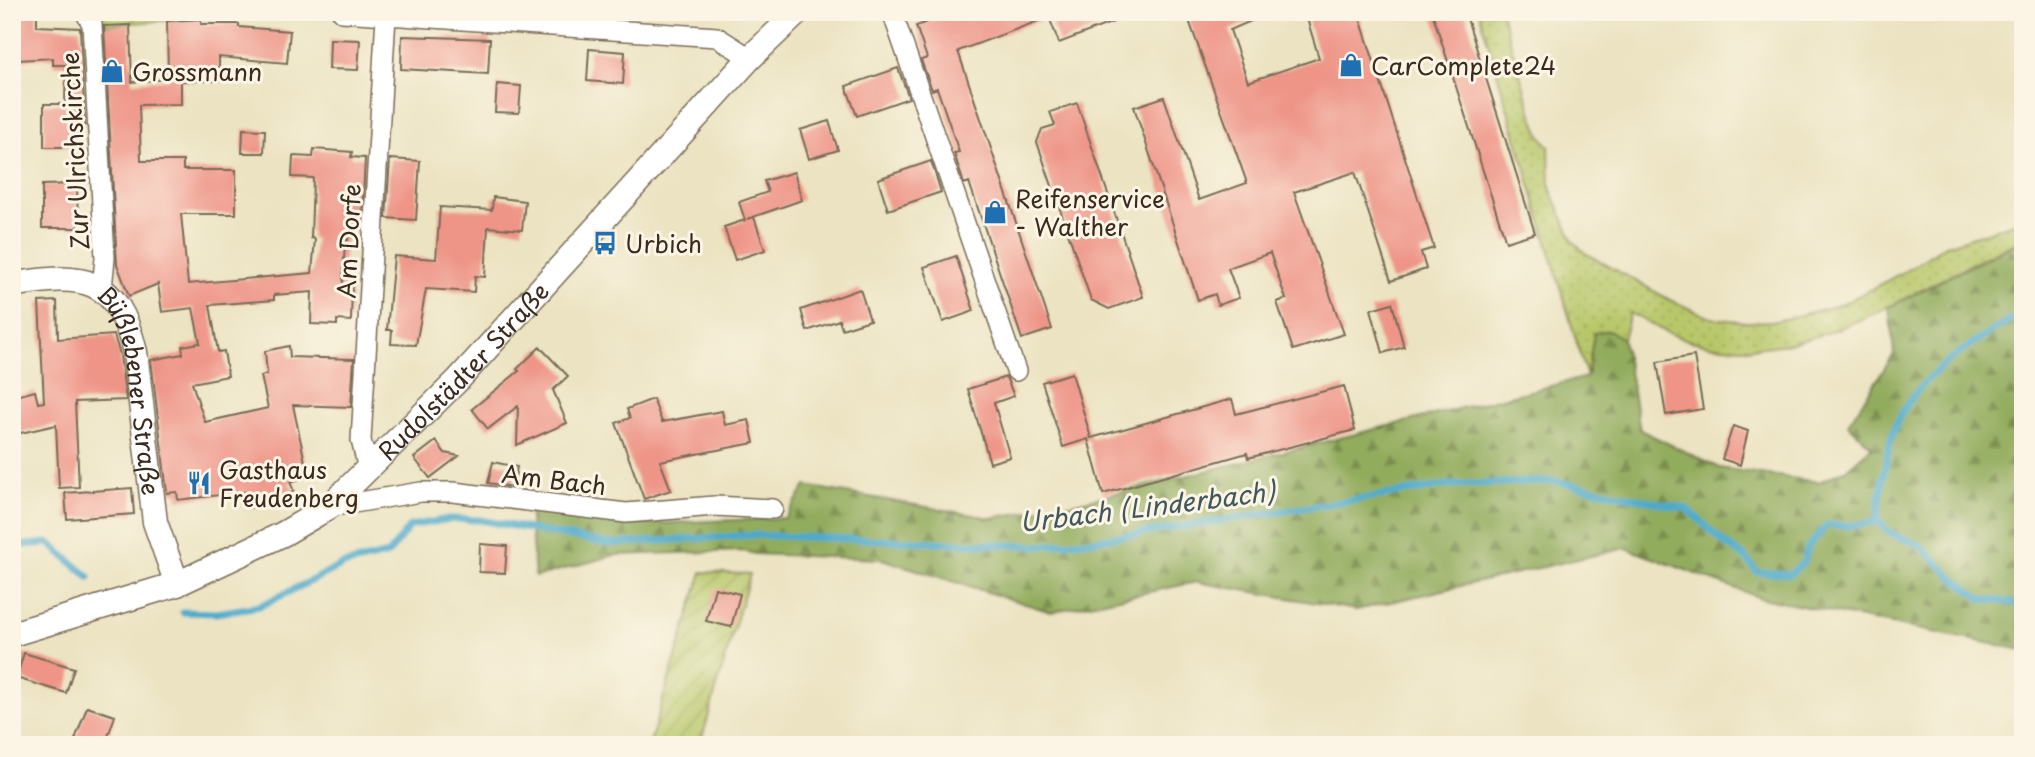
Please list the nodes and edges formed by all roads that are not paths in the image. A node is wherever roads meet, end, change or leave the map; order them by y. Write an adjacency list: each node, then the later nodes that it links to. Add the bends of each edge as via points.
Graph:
1 (85, 12): 8 (street, Zur Ulrichskirche, via 93,38 105,258)
2 (342, 12): 5 (street)
3 (797, 12): 6 (street, Rudolstädter Straße)
4 (892, 12): 9 (street)
5 (386, 16): 6 (street, via 717,37); 10 (street, Am Dorfe, via 361,440)
6 (750, 58): 10 (street, Rudolstädter Straße, via 458,380)
7 (12, 285): 8 (street, Büßlebener Straße, via 68,278 89,281)
8 (102, 289): 13 (street, Büßlebener Straße, via 130,328 155,522)
9 (1016, 371)
10 (368, 469): 11 (street, Rudolstädter Straße)
11 (329, 507): 12 (street, Am Bach, via 421,492 453,492 625,513 715,506); 13 (street, Rudolstädter Straße)
12 (773, 509)
13 (177, 584): 14 (street, Rudolstädter Straße)
14 (12, 634)

